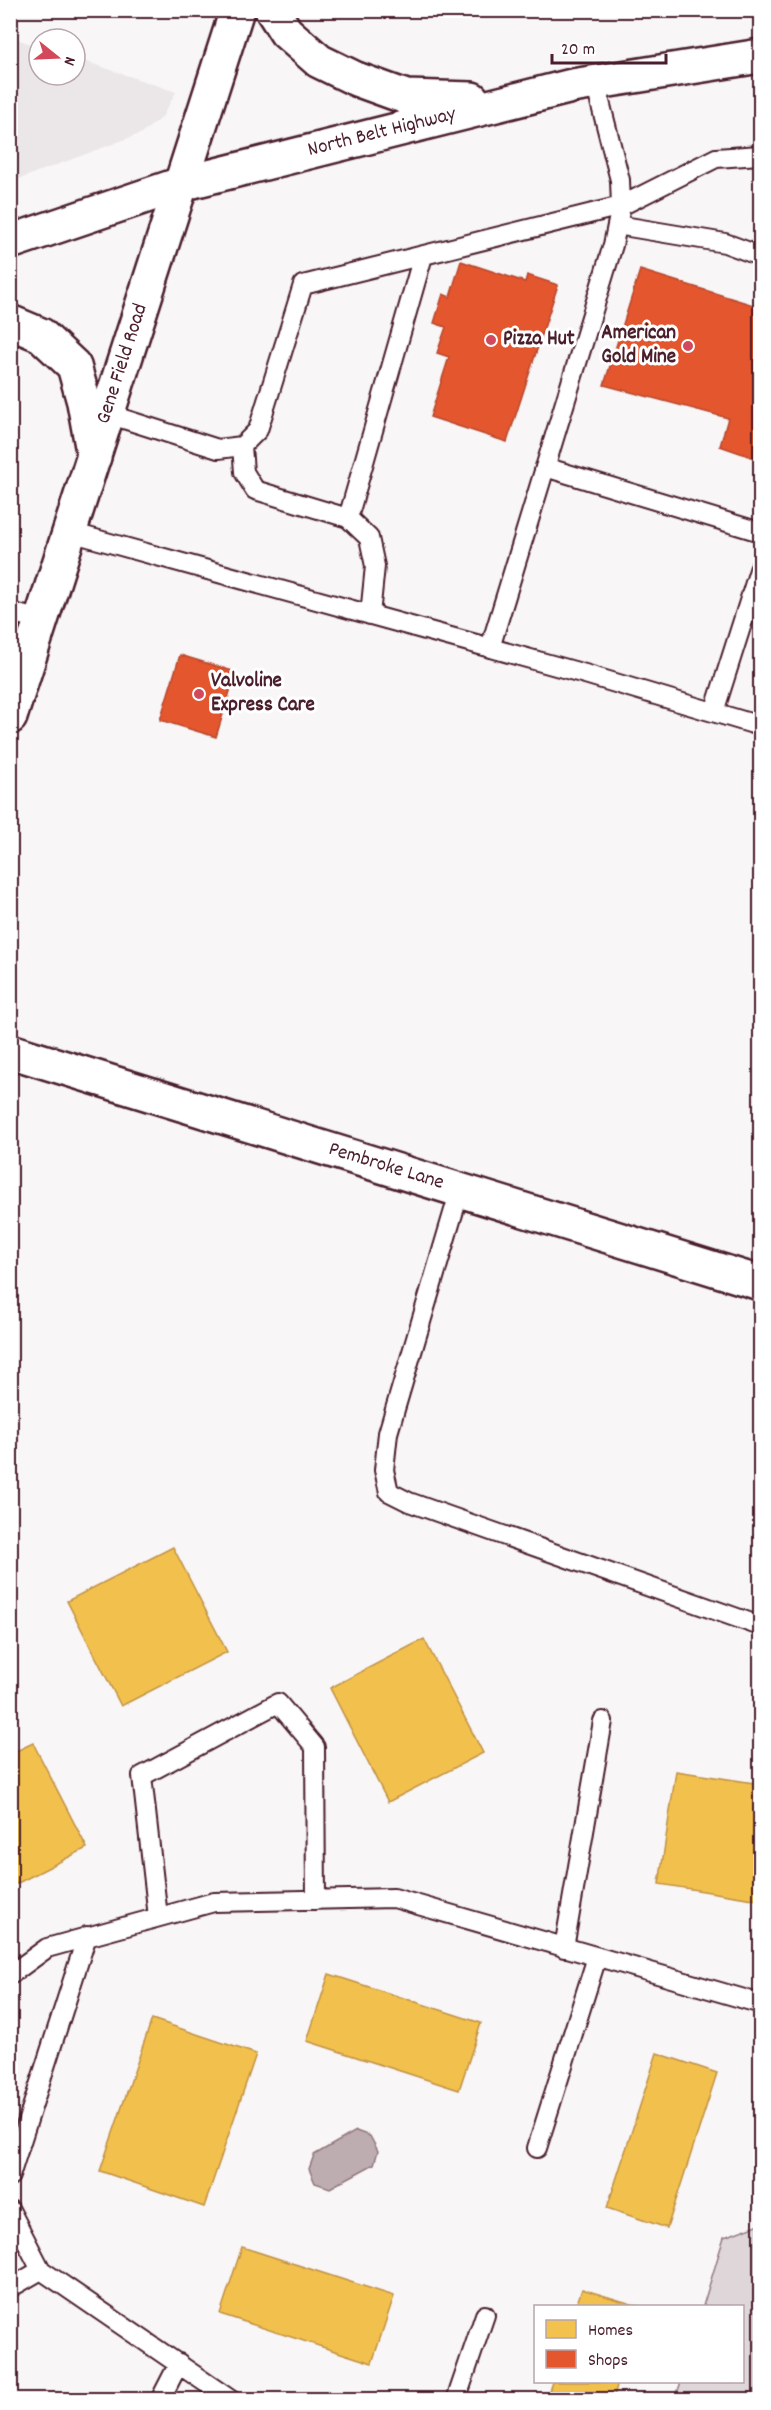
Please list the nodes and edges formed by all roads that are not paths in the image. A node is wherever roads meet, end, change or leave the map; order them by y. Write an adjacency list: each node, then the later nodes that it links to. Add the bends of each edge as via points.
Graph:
1 (237, 10): 7 (street, Gene Field Road)
2 (272, 10): 5 (street, via 286,32 319,61 356,79 405,97)
3 (760, 56): 4 (street, North Belt Highway)
4 (596, 82): 5 (street, North Belt Highway); 8 (lane, via 620,180)
5 (510, 101): 7 (street, North Belt Highway)
6 (760, 155): 8 (lane, via 716,158)
7 (181, 184): 10 (street, North Belt Highway); 14 (street, Gene Field Road)
8 (621, 206): 9 (lane); 11 (lane)
9 (616, 225): 12 (lane, via 725,243); 17 (lane)
10 (10, 242)
11 (423, 256): 15 (lane, via 303,285 258,430); 18 (lane)
12 (760, 256)
13 (10, 322): 16 (street, via 41,335 74,366)
14 (108, 414): 15 (lane, via 218,449); 16 (street, Gene Field Road)
15 (242, 446): 18 (lane, via 243,472 255,490)
16 (94, 457): 19 (street, Gene Field Road)
17 (545, 466): 20 (lane); 25 (lane)
18 (348, 518): 23 (lane, via 369,537 375,566)
19 (70, 532): 23 (lane); 24 (street, Gene Field Road)
20 (760, 532)
21 (760, 567): 26 (lane)
22 (10, 612): 24 (lane)
23 (370, 615): 25 (lane)
24 (42, 620): 27 (street, Gene Field Road)
25 (490, 648): 26 (lane)
26 (714, 712): 28 (lane)
27 (10, 717)
28 (760, 726)
29 (10, 1051): 30 (street, Pembroke Lane)
30 (460, 1190): 31 (street, Pembroke Lane); 32 (lane, via 388,1433 384,1470 389,1492)
31 (760, 1283)
32 (760, 1626)
33 (603, 1721): 37 (lane)
34 (316, 1900): 35 (lane, via 214,1902); 35 (lane, via 315,1746 278,1703 142,1776); 37 (lane, via 394,1898)
35 (158, 1917): 36 (lane)
36 (87, 1936): 39 (lane, via 47,1948); 42 (lane)
37 (564, 1948): 38 (lane)
38 (597, 1957): 40 (lane); 41 (lane)
39 (10, 1975)
40 (758, 2003)
41 (537, 2148)
42 (10, 2176)
43 (10, 2210): 44 (lane)
44 (40, 2270): 45 (lane); 47 (lane)
45 (10, 2288)
46 (485, 2315): 50 (lane)
47 (178, 2363): 48 (lane); 49 (lane)
48 (160, 2400)
49 (231, 2400)
50 (456, 2400)

